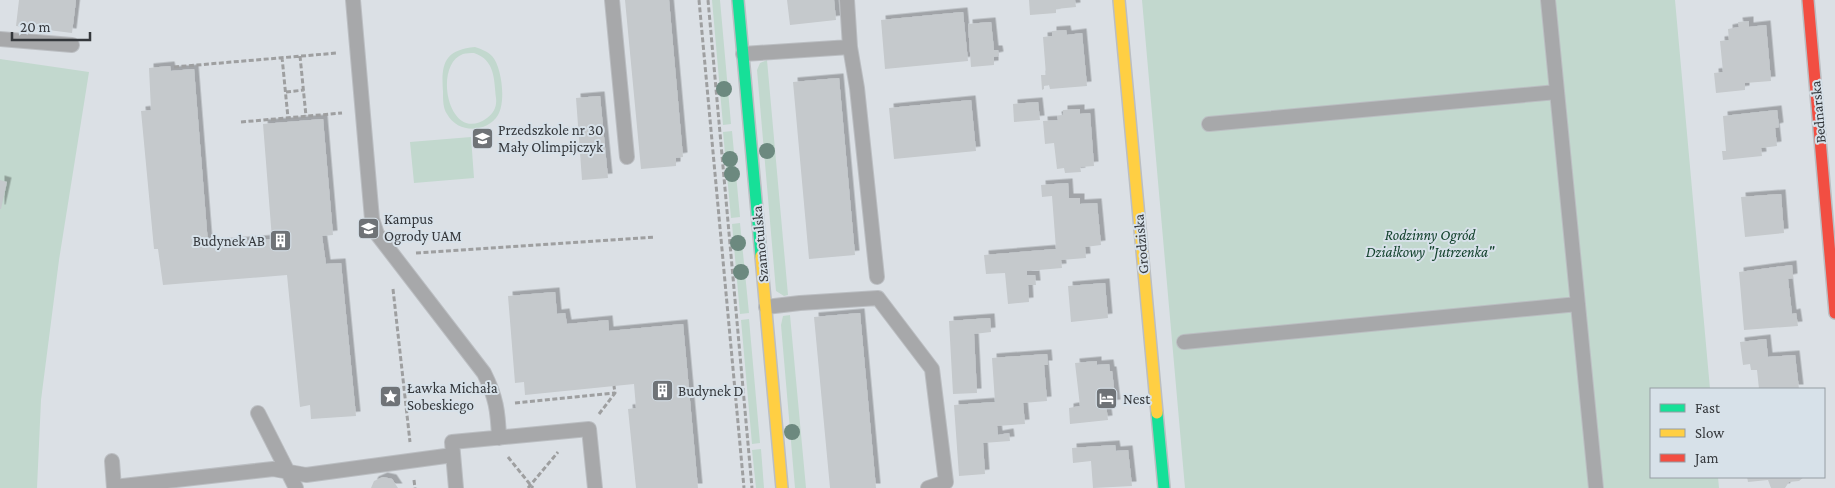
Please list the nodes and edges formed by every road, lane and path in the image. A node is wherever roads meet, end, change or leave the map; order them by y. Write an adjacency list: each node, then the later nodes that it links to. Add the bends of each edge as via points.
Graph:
1 (353, 0): 13 (lane)
2 (612, 0): 26 (lane)
3 (699, 0): 48 (path)
4 (708, 0): 49 (path)
5 (738, 0): 14 (street, Szamotulska)
6 (847, 0): 12 (lane)
7 (1119, 0): 52 (street, Grodziska)
8 (1548, 0): 20 (lane)
9 (1808, 0): 33 (street, Bednarska)
10 (0, 39): 11 (lane)
11 (72, 45)
12 (850, 47): 14 (lane); 29 (lane)
13 (358, 50): 15 (path); 21 (lane)
14 (743, 54): 32 (street, Szamotulska)
15 (300, 56): 16 (path); 18 (path)
16 (282, 57): 17 (path); 19 (path)
17 (174, 67)
18 (304, 90): 19 (path); 22 (path)
19 (286, 92): 23 (path)
20 (1557, 92): 25 (lane); 31 (lane)
21 (363, 112): 22 (path); 28 (lane, via 372,219 377,234)
22 (306, 116): 23 (path)
23 (288, 118): 24 (path)
24 (241, 122)
25 (1209, 124)
26 (627, 157)
27 (655, 237): 28 (path)
28 (394, 257): 36 (lane, via 484,372)
29 (877, 277)
30 (392, 287): 40 (path)
31 (1578, 304): 34 (lane); 53 (lane)
32 (766, 307): 50 (street, Szamotulska); 51 (lane, via 878,298 932,369 946,482)
33 (1835, 313)
34 (1184, 342)
35 (615, 393): 36 (path)
36 (496, 404): 38 (lane)
37 (258, 413): 42 (lane)
38 (499, 438): 39 (lane, via 452,442); 47 (lane, via 590,429)
39 (453, 454): 40 (lane); 46 (lane)
40 (412, 460): 42 (lane, via 306,475); 45 (path)
41 (112, 461): 43 (lane)
42 (288, 472): 43 (lane, via 272,469); 44 (lane)
43 (114, 487)
44 (296, 488)
45 (415, 488)
46 (456, 488)
47 (595, 488)
48 (744, 488)
49 (752, 488)
50 (782, 488)
51 (928, 488)
52 (1164, 488)
53 (1596, 488)

